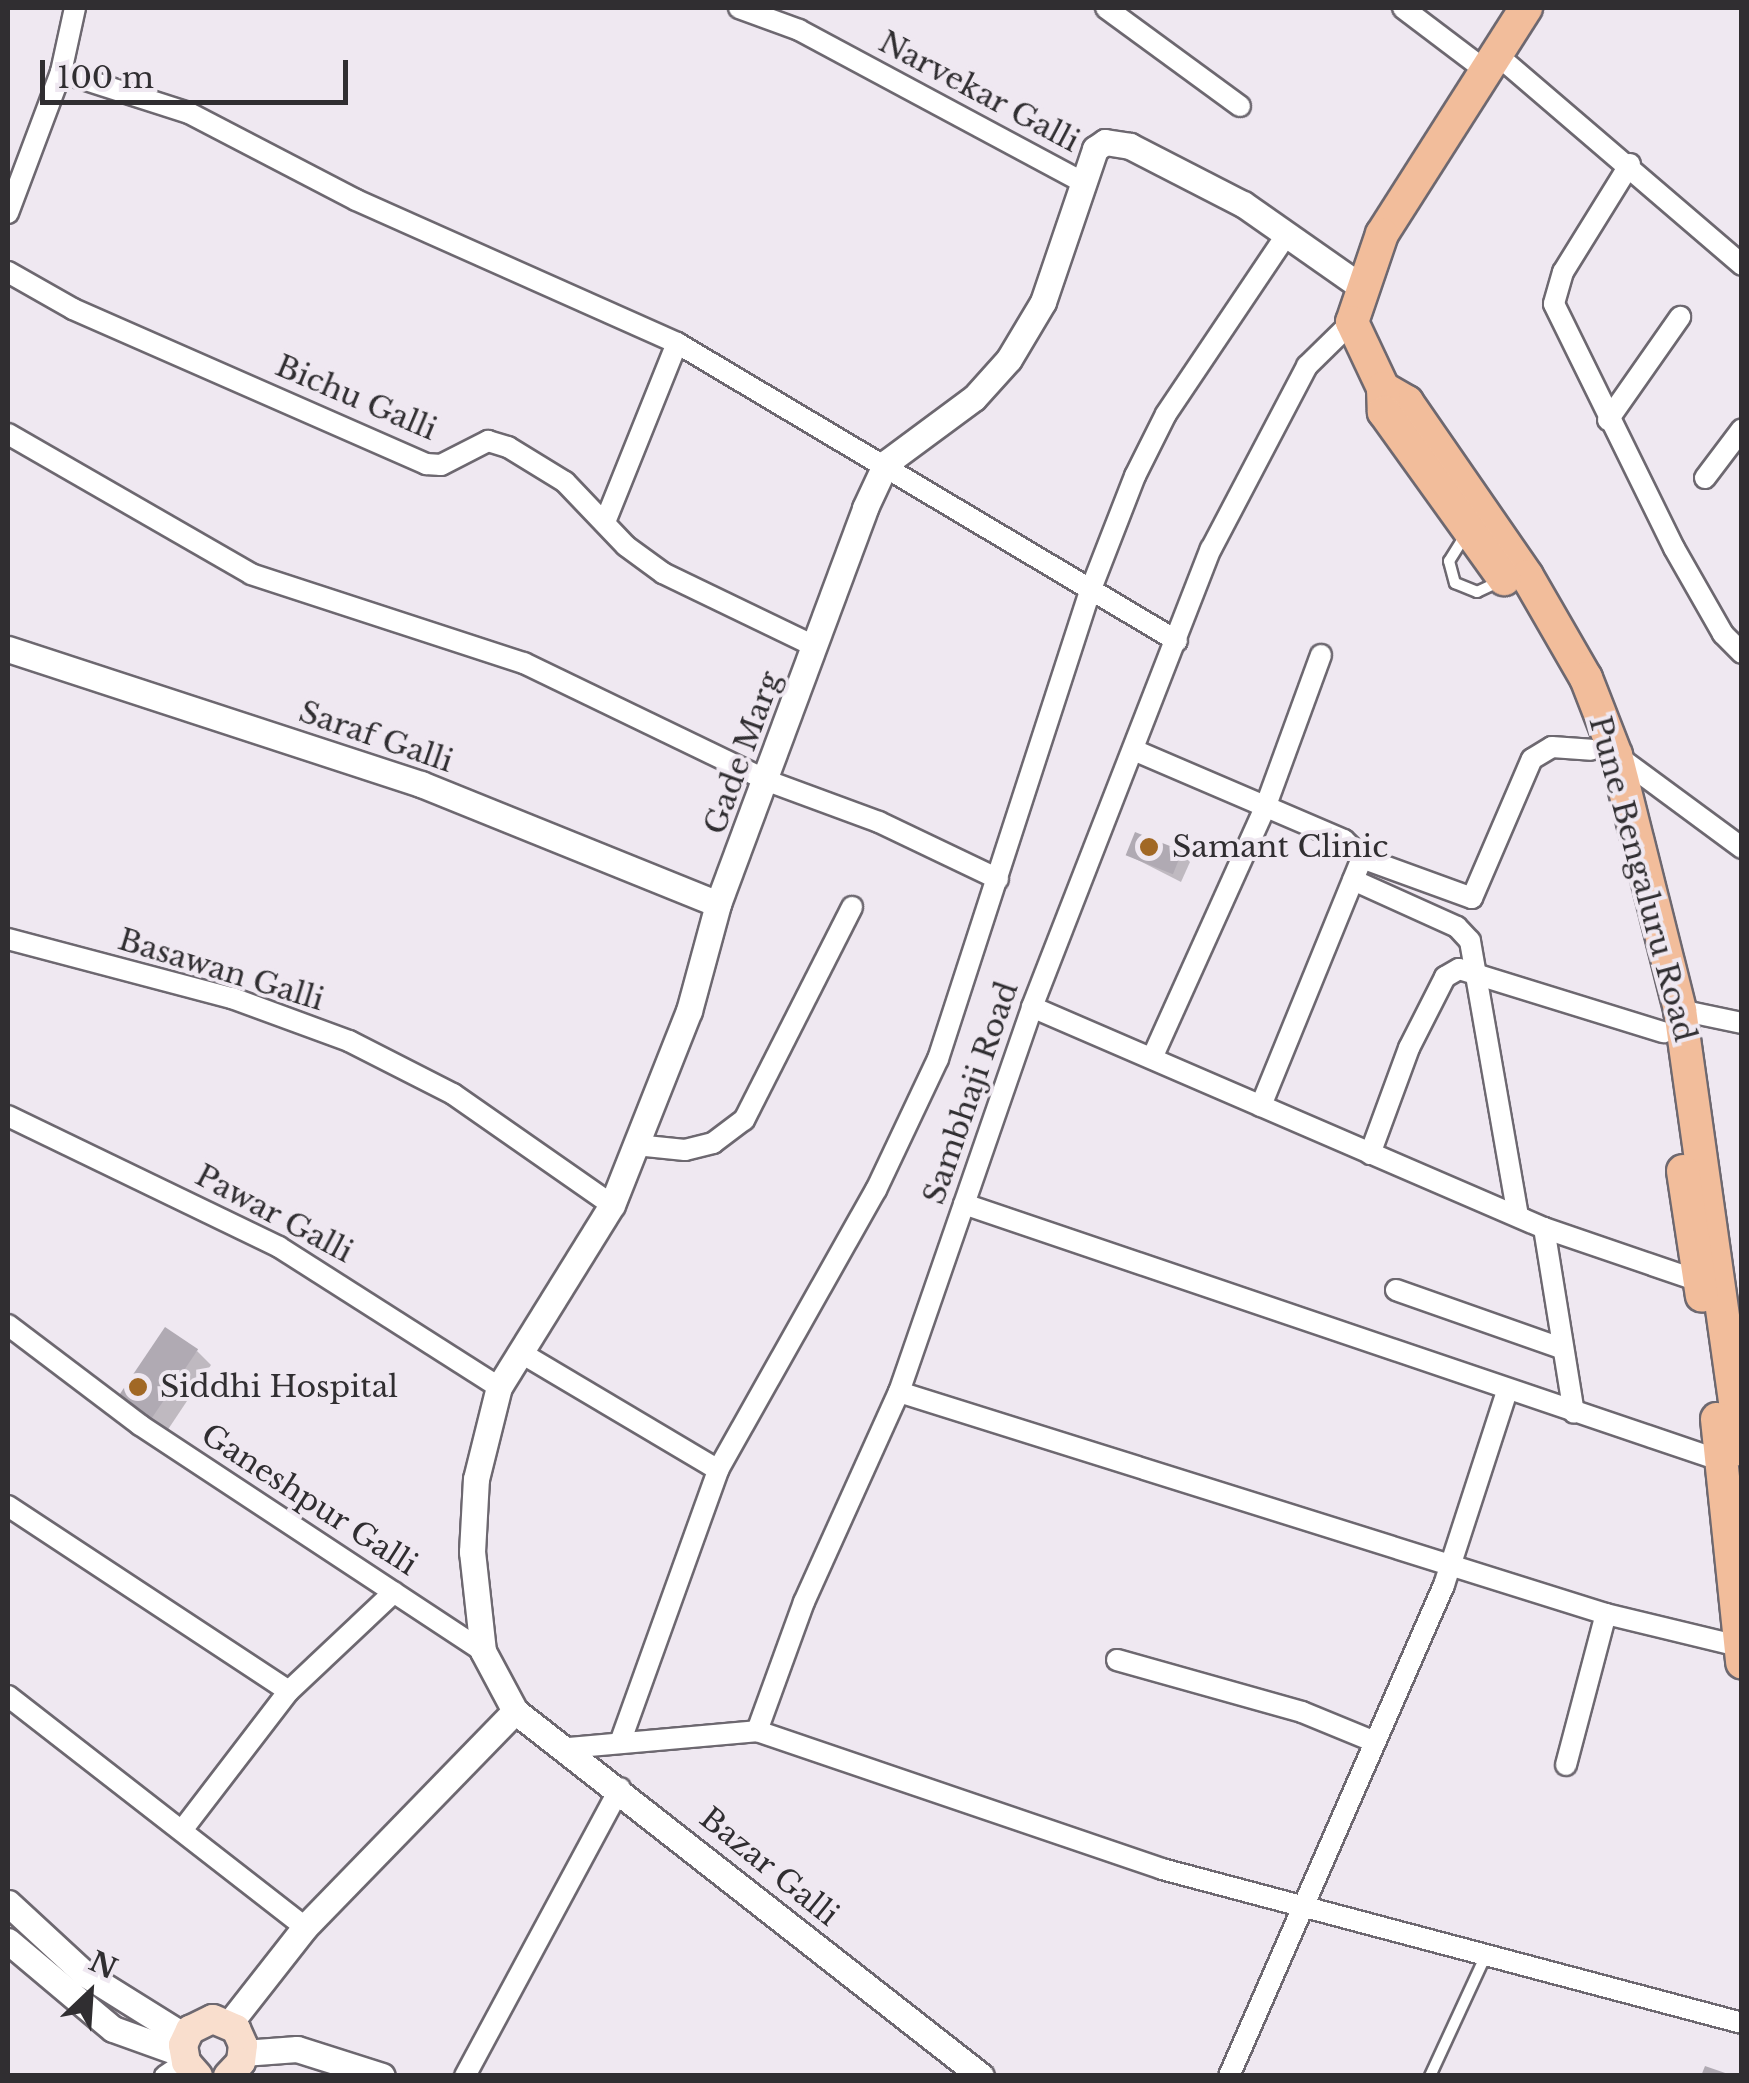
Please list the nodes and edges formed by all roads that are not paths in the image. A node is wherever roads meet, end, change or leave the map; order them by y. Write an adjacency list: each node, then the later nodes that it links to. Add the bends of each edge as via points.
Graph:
1 (75, 8): 7 (street)
2 (739, 8): 10 (street, Narvekar Galli, via 798,30)
3 (1106, 8): 8 (street)
4 (1402, 8): 6 (street)
5 (1526, 8): 6 (main road)
6 (1490, 62): 9 (street); 15 (main road, via 1382,234)
7 (61, 72): 11 (street); 18 (street, via 189,114 356,200)
8 (1240, 106)
9 (1630, 164): 13 (street); 20 (street, via 1562,272 1554,304)
10 (1081, 181): 12 (street, via 1096,149 1116,142 1243,204); 23 (street, via 1044,302 1009,358 974,398)
11 (9, 203)
12 (1287, 234): 15 (street); 26 (street, via 1166,414)
13 (1742, 265)
14 (8, 272): 25 (street, Bichu Galli, via 73,309 426,464 441,465 488,441 508,447 565,482)
15 (1360, 286): 17 (main road)
16 (1680, 317): 20 (street)
17 (1352, 322): 19 (main road, Pune Bengaluru Road); 27 (street, Sambhaji Road, via 1307,366 1211,549)
18 (677, 343): 23 (street); 25 (street)
19 (1383, 388): 33 (main road, via 1384,412 1504,580); 33 (main road, Pune Bengaluru Road, via 1406,402 1473,490 1586,678)
20 (1608, 420): 30 (street, via 1722,634)
21 (1742, 428): 24 (street)
22 (8, 434): 34 (street, via 251,574 524,664)
23 (886, 463): 26 (street); 28 (street, Gade Marg)
24 (1705, 478)
25 (604, 522): 28 (street, Bichu Galli, via 663,573)
26 (1089, 594): 27 (street); 38 (street)
27 (1177, 642): 32 (street, Sambhaji Road)
28 (816, 647): 34 (street, Gade Marg)
29 (8, 649): 40 (street, Saraf Galli, via 421,784)
30 (1742, 653)
31 (1321, 656): 35 (street)
32 (1136, 751): 35 (street); 44 (street, Sambhaji Road)
33 (1604, 753): 36 (street); 37 (street, via 1552,747 1532,759 1472,898); 45 (main road)
34 (768, 782): 38 (street, via 879,822); 40 (street, Gade Marg)
35 (1265, 808): 37 (street, via 1344,840); 47 (street)
36 (1742, 848)
37 (1362, 858): 39 (street)
38 (998, 880): 66 (street, via 938,1059 876,1190)
39 (1353, 880): 43 (street, via 1466,933); 48 (street)
40 (718, 904): 50 (street, Gade Marg, via 689,1011)
41 (852, 907): 50 (street, via 744,1120 713,1143 685,1150)
42 (8, 938): 53 (street, Basawan Galli, via 232,998 349,1041 453,1094)
43 (1475, 973): 45 (street); 51 (street, via 1460,969 1439,986); 54 (street)
44 (1032, 1007): 47 (street); 52 (street, Sambhaji Road)
45 (1672, 1021): 46 (street); 56 (main road)
46 (1742, 1023)
47 (1152, 1058): 48 (street)
48 (1261, 1106): 51 (street)
49 (8, 1116): 61 (street, Pawar Galli, via 279,1247)
50 (636, 1146): 53 (street, Gade Marg)
51 (1370, 1154): 54 (street)
52 (964, 1204): 62 (street); 63 (street, Sambhaji Road)
53 (612, 1206): 60 (street, Gade Marg)
54 (1518, 1216): 55 (street)
55 (1544, 1228): 56 (street); 59 (street)
56 (1711, 1284): 65 (main road)
57 (1396, 1290): 59 (street)
58 (8, 1325): 69 (street, Ganeshpur Galli, via 140,1426)
59 (1561, 1348): 64 (street)
60 (523, 1354): 61 (street, Gade Marg); 66 (street)
61 (499, 1386): 71 (street, Gade Marg, via 476,1479 472,1552)
62 (1507, 1391): 64 (street); 68 (street)
63 (899, 1392): 68 (street); 77 (street, Sambhaji Road, via 804,1602)
64 (1574, 1412): 65 (street)
65 (1732, 1455): 72 (main road)
66 (718, 1470): 78 (street)
67 (8, 1506): 74 (street)
68 (1448, 1564): 70 (street); 79 (street)
69 (394, 1592): 71 (street, Ganeshpur Galli); 74 (street)
70 (1606, 1614): 72 (street); 81 (street)
71 (483, 1651): 76 (street, Gade Marg)
72 (1740, 1655)
73 (1117, 1660): 79 (street, via 1230,1689)
74 (289, 1690): 83 (street)
75 (8, 1696): 83 (street)
76 (515, 1712): 80 (street, Bazar Galli); 86 (street)
77 (757, 1731): 78 (street); 85 (street, via 1162,1869)
78 (620, 1740): 80 (street)
79 (1376, 1742): 85 (street)
80 (568, 1748): 82 (street, Bazar Galli)
81 (1566, 1764)
82 (620, 1788): 94 (street); 95 (street, Bazar Galli)
83 (183, 1829): 86 (street)
84 (8, 1903): 91 (street)
85 (1304, 1908): 88 (street); 96 (street)
86 (305, 1927): 90 (street)
87 (8, 1941): 91 (street, via 113,2029)
88 (1485, 1957): 89 (street); 97 (lane)
89 (1742, 2023)
90 (229, 2024): 91 (main road, via 204,2020); 92 (main road)
91 (184, 2061)
92 (236, 2064): 93 (street, via 297,2049)
93 (382, 2076)
94 (465, 2076)
95 (981, 2076)
96 (1229, 2076)
97 (1430, 2076)

